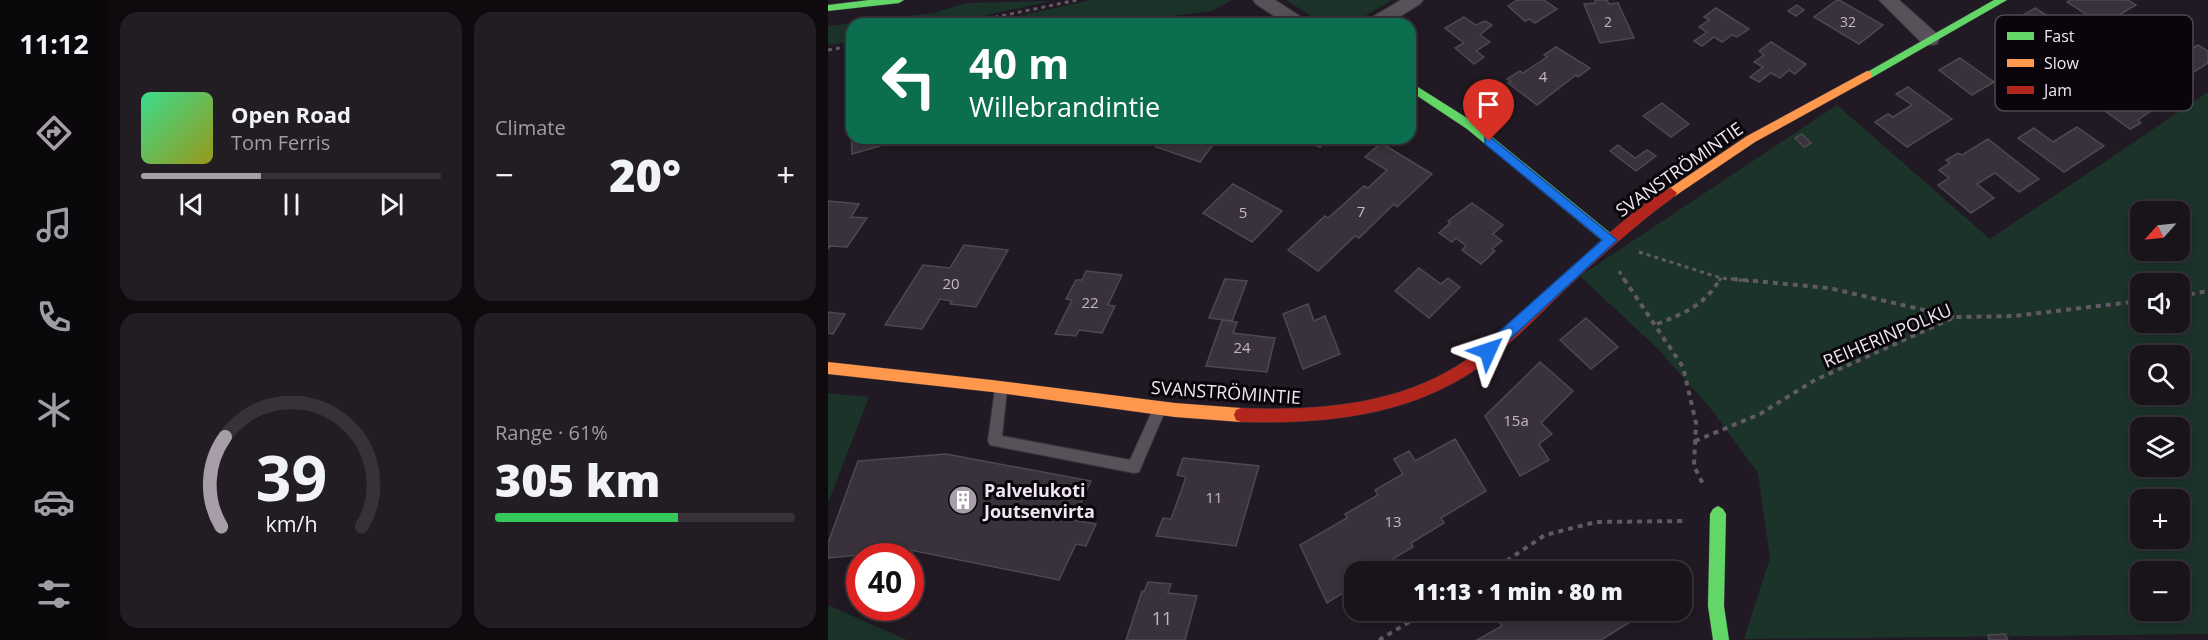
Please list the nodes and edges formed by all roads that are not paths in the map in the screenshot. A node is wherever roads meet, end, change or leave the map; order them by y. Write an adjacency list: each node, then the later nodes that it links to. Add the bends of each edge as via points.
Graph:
1 (899, 0): 6 (street)
2 (1262, 0): 7 (street)
3 (1414, 0): 8 (street)
4 (1888, 0): 9 (street)
5 (2002, 0): 9 (street, SVANSTRÖMINTIE)
6 (828, 8)
7 (1290, 18)
8 (1384, 18)
9 (1930, 39): 11 (street, SVANSTRÖMINTIE, via 1751,139)
10 (1416, 90): 11 (street, via 1471,126)
11 (1610, 240): 14 (street, SVANSTRÖMINTIE, via 1488,351 1421,392 1312,416 1272,417)
12 (828, 368): 13 (street, SVANSTRÖMINTIE)
13 (1001, 387): 14 (street, SVANSTRÖMINTIE); 14 (lane, via 995,441 1134,467)
14 (1160, 407)
15 (1718, 514): 16 (street, via 1716,606)
16 (1721, 640)

